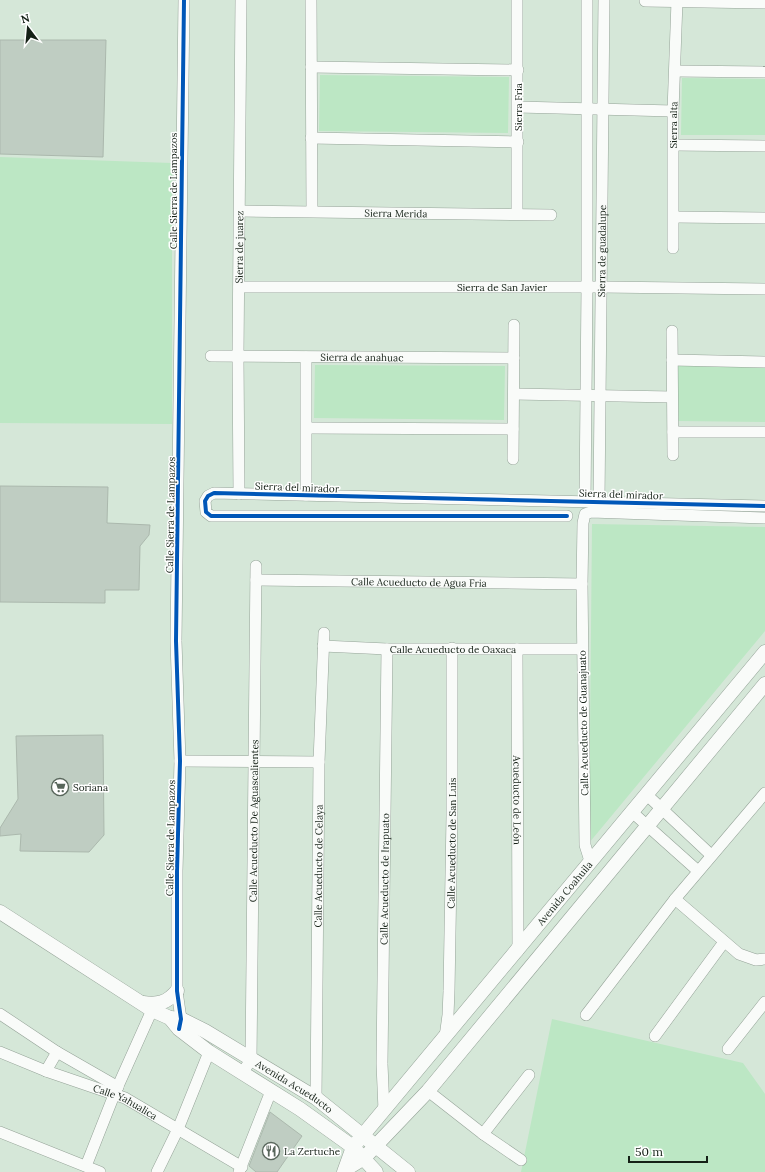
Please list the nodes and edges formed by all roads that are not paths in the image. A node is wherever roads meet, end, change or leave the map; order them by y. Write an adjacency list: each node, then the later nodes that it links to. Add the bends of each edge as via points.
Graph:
1 (184, 0): 72 (street, Calle Sierra de Lampazos, via 176,641)
2 (241, 0): 22 (street, Sierra de juarez)
3 (311, 0): 10 (street)
4 (517, 0): 11 (street, Sierra Fria)
5 (587, 0): 15 (street, Sierra de guadalupe)
6 (604, 0): 16 (street, Sierra de guadalupe)
7 (645, 1): 8 (street)
8 (677, 1): 9 (street); 12 (street, Sierra alta)
9 (765, 2)
10 (311, 67): 11 (street); 18 (street)
11 (518, 70): 14 (street, Sierra Fria)
12 (675, 71): 13 (street); 17 (street, Sierra alta)
13 (765, 72)
14 (518, 107): 15 (street); 19 (street, Sierra Fria)
15 (587, 109): 16 (street); 30 (street, Sierra de guadalupe)
16 (603, 109): 17 (street); 31 (street, Sierra de guadalupe)
17 (673, 111): 20 (street, Sierra alta)
18 (312, 138): 19 (street); 23 (street)
19 (518, 142): 24 (street, Sierra Fria)
20 (674, 145): 21 (street); 26 (street, Sierra alta)
21 (765, 146)
22 (240, 211): 23 (street, Sierra Merida); 29 (street, Sierra de juarez)
23 (312, 211): 24 (street, Sierra Merida)
24 (517, 214): 25 (street, Sierra Merida)
25 (551, 215)
26 (674, 217): 27 (street); 28 (street, Sierra alta)
27 (765, 218)
28 (673, 248)
29 (239, 287): 30 (street, Sierra de San Javier); 36 (street, Sierra de juarez)
30 (587, 287): 31 (street, Sierra de San Javier); 42 (street, Sierra de guadalupe)
31 (601, 287): 32 (street, Sierra de San Javier); 43 (street, Sierra de guadalupe)
32 (765, 289)
33 (514, 325): 38 (street)
34 (672, 331): 39 (street)
35 (211, 356): 36 (street, Sierra de anahuac)
36 (238, 356): 37 (street, Sierra de anahuac); 51 (street, Sierra de juarez)
37 (306, 357): 38 (street, Sierra de anahuac); 45 (street)
38 (514, 358): 41 (street)
39 (672, 360): 40 (street); 44 (street)
40 (765, 362)
41 (514, 394): 42 (street); 46 (street)
42 (585, 395): 43 (street); 54 (street, Sierra de guadalupe)
43 (601, 396): 44 (street); 55 (street, Sierra de guadalupe)
44 (672, 397): 47 (street)
45 (307, 428): 46 (street); 52 (street)
46 (513, 429): 50 (street)
47 (673, 432): 48 (street); 49 (street)
48 (765, 432)
49 (673, 455)
50 (513, 459)
51 (240, 494): 52 (street, Sierra del mirador); 58 (street, Sierra del mirador, via 214,493 208,496 205,501 206,512 212,516)
52 (306, 496): 53 (street, Sierra del mirador)
53 (447, 499): 54 (street, Sierra del mirador); 58 (street)
54 (585, 501): 55 (street, Sierra del mirador)
55 (599, 501): 56 (street, Sierra del mirador)
56 (765, 506)
57 (585, 514): 60 (street, Sierra del mirador, via 591,512); 63 (street, Calle Acueducto de Guanajuato)
58 (445, 515): 59 (street, Sierra del mirador)
59 (568, 516)
60 (765, 518)
61 (256, 566): 62 (street, Calle Acueducto De Aguascalientes)
62 (256, 580): 63 (street, Calle Acueducto de Agua Fria); 73 (street, Calle Acueducto De Aguascalientes)
63 (582, 584): 69 (street, Calle Acueducto de Guanajuato)
64 (324, 633): 65 (street, Calle Acueducto de Celaya)
65 (323, 646): 67 (street, Calle Acueducto de Oaxaca); 74 (street, Calle Acueducto de Celaya)
66 (452, 648): 67 (street, Calle Acueducto de Oaxaca); 68 (street, Calle Acueducto de Oaxaca); 95 (street, Calle Acueducto de San Luis, via 450,983)
67 (387, 649): 108 (street, Calle Acueducto de Irapuato, via 382,1056)
68 (517, 649): 69 (street, Calle Acueducto de Oaxaca); 86 (street, Acueducto de León)
69 (582, 649): 81 (street, Calle Acueducto de Guanajuato, via 585,845)
70 (765, 652): 76 (street, Avenida Coahuila)
71 (765, 684): 77 (street, Avenida Coahuila)
72 (180, 761): 73 (street); 88 (street, Calle Sierra de Lampazos)
73 (254, 761): 74 (street); 100 (street, Calle Acueducto De Aguascalientes)
74 (319, 762): 107 (street, Calle Acueducto de Celaya)
75 (765, 793): 80 (street)
76 (647, 795): 77 (street); 78 (street, Avenida Coahuila)
77 (661, 808): 79 (street, Avenida Coahuila); 80 (street)
78 (632, 812): 79 (street); 81 (street, Avenida Coahuila)
79 (646, 825): 82 (street); 106 (street, Avenida Coahuila)
80 (711, 855): 82 (street)
81 (590, 861): 86 (street, Avenida Coahuila)
82 (698, 871): 83 (street)
83 (674, 899): 85 (street); 92 (street)
84 (0, 912): 90 (street, Avenida Acueducto)
85 (724, 942): 87 (street, via 742,956 756,960); 94 (street)
86 (518, 951): 95 (street, Avenida Coahuila)
87 (765, 959)
88 (177, 991): 90 (street, via 161,1003); 93 (street, Calle Sierra de Lampazos)
89 (765, 1002): 96 (street)
90 (148, 1006): 93 (street, Avenida Acueducto); 104 (street)
91 (0, 1014): 98 (street)
92 (586, 1015)
93 (177, 1022): 99 (street, Avenida Acueducto); 100 (street, Avenida Acueducto, via 205,1031)
94 (655, 1036)
95 (444, 1038): 108 (street, Avenida Coahuila)
96 (728, 1049)
97 (0, 1052): 101 (street, Calle Yahualica)
98 (57, 1052): 101 (street); 104 (street)
99 (209, 1052): 102 (street, Avenida Acueducto); 109 (street)
100 (250, 1060): 102 (street); 107 (street, Avenida Acueducto)
101 (46, 1071): 104 (street, Calle Yahualica)
102 (242, 1073): 105 (street, Avenida Acueducto)
103 (530, 1075): 111 (street)
104 (116, 1091): 109 (street, Calle Yahualica); 117 (street)
105 (271, 1091): 114 (street, Avenida Acueducto); 118 (street)
106 (428, 1091): 111 (street); 113 (street, Avenida Coahuila)
107 (316, 1098): 112 (street, Avenida Acueducto)
108 (384, 1110): 112 (street, Avenida Coahuila)
109 (178, 1129): 118 (street, Calle Yahualica); 121 (street)
110 (0, 1132): 117 (street)
111 (483, 1134): 116 (street)
112 (364, 1135): 113 (street, Avenida Acueducto); 114 (street, Avenida Coahuila)
113 (377, 1146): 115 (street, Avenida Coahuila); 123 (street, Avenida Acueducto)
114 (353, 1147): 115 (street, Avenida Acueducto); 119 (street)
115 (364, 1158): 119 (street, Avenida Coahuila); 122 (street, Avenida Acueducto)
116 (521, 1160)
117 (86, 1166): 120 (street)
118 (241, 1169)
119 (345, 1171)
120 (100, 1172)
121 (157, 1172)
122 (376, 1172)
123 (408, 1172)

